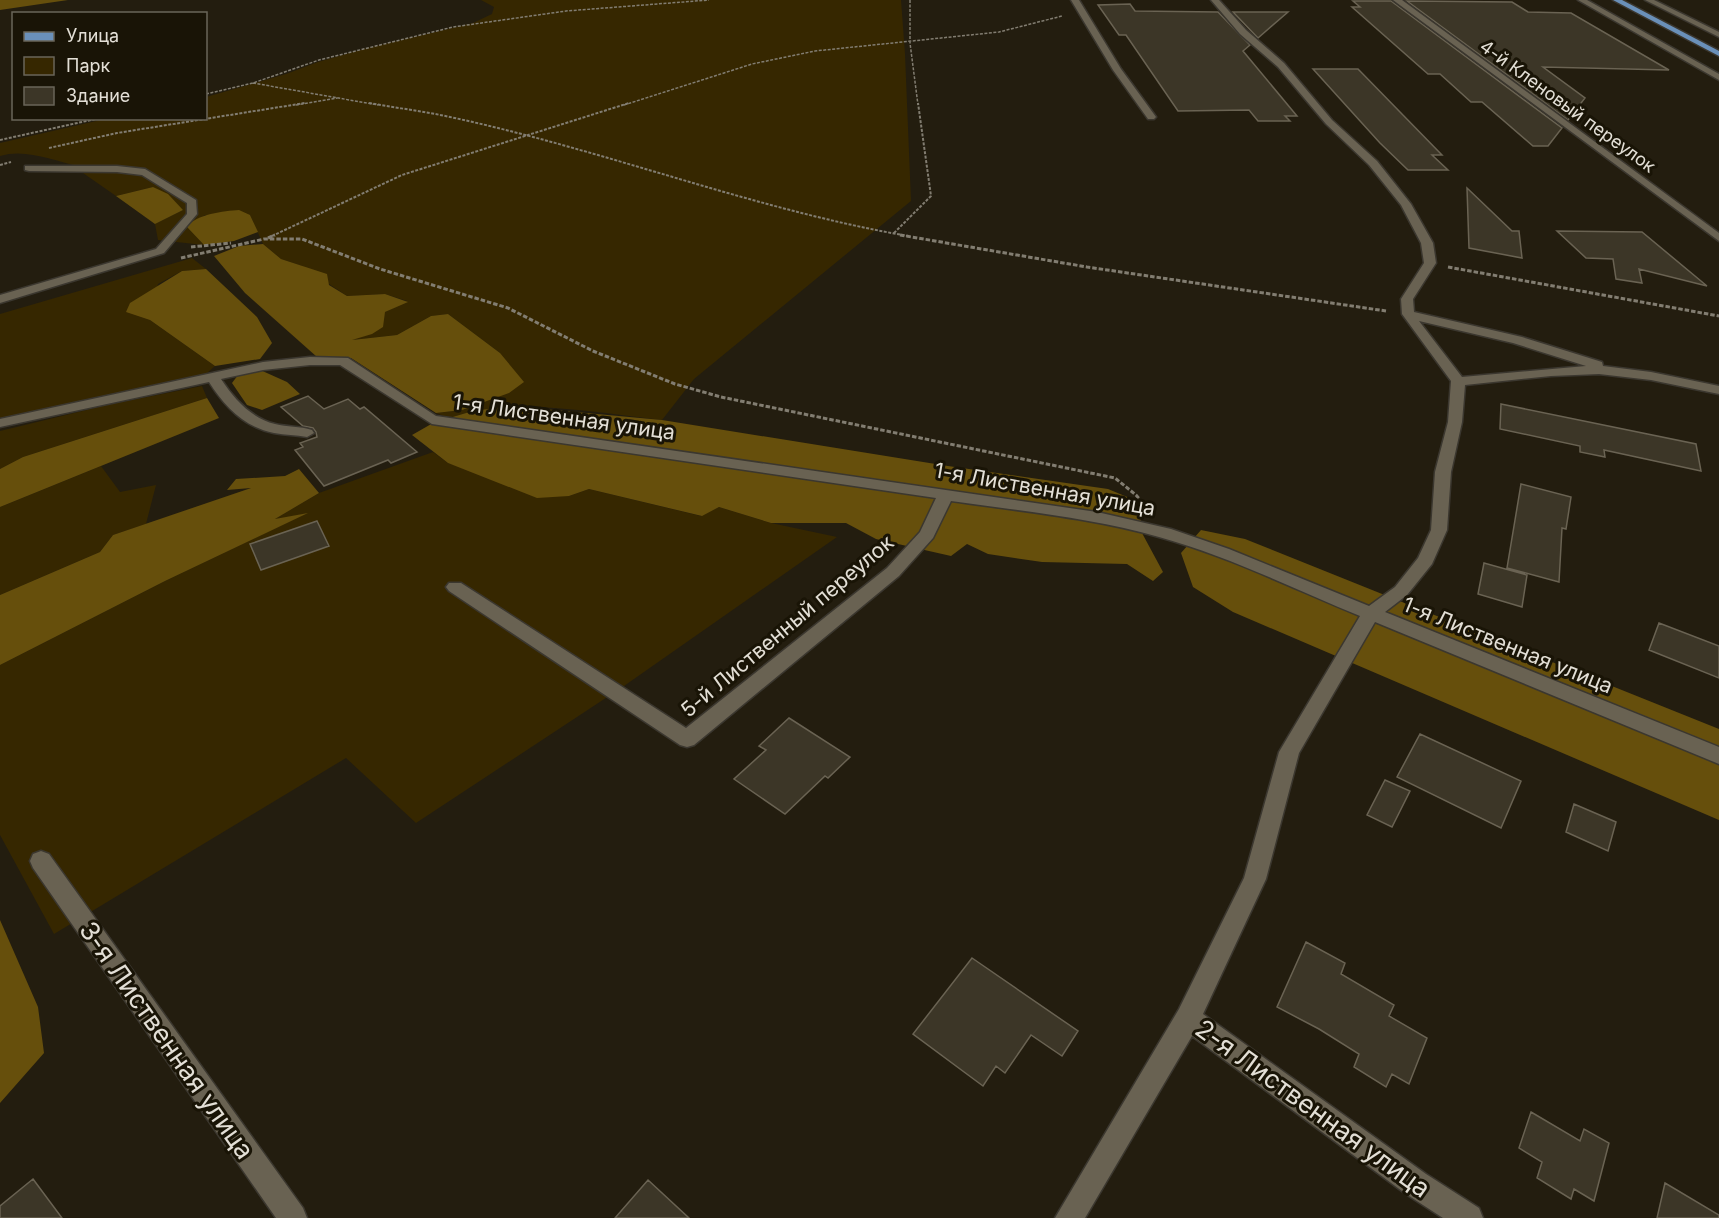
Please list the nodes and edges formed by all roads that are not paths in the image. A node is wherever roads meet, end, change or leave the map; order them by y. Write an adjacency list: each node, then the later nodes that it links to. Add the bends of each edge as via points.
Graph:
1 (1075, 0): 10 (street)
2 (1215, 0): 14 (street, via 1243,32 1281,65 1329,122 1373,163 1406,204 1427,243 1430,263 1407,299)
3 (1397, 0): 12 (street, 4-й Кленовый переулок)
4 (1582, 0): 9 (street)
5 (1617, 0): 8 (main road)
6 (1649, 0): 7 (street)
7 (1719, 35)
8 (1719, 54)
9 (1719, 76)
10 (1151, 117)
11 (29, 168): 13 (street, via 145,172 192,202 192,214 160,251)
12 (1719, 238)
13 (0, 299)
14 (1408, 314): 15 (street, via 1517,340); 17 (street)
15 (1628, 373): 17 (street, via 1584,370); 18 (street)
16 (213, 378): 19 (street); 20 (street, via 229,404 246,416 270,428 297,429); 21 (street, 1-я Лиственная улица, via 263,366 343,361 432,420)
17 (1458, 381): 23 (street, via 1455,422 1443,472 1439,530 1426,560 1401,591)
18 (1719, 390)
19 (0, 423)
20 (307, 434)
21 (946, 495): 22 (street, 5-й Лиственный переулок, via 927,534 893,572 687,739); 23 (street, 1-я Лиственная улица, via 1097,517 1165,533)
22 (454, 587)
23 (1371, 613): 24 (street, 1-я Лиственная улица); 26 (street, via 1289,752 1255,879)
24 (1719, 756)
25 (41, 861): 27 (street, 3-я Лиственная улица)
26 (1188, 1018): 28 (street); 29 (street, 2-я Лиственная улица, via 1416,1184)
27 (293, 1218)
28 (1069, 1218)
29 (1469, 1218)

